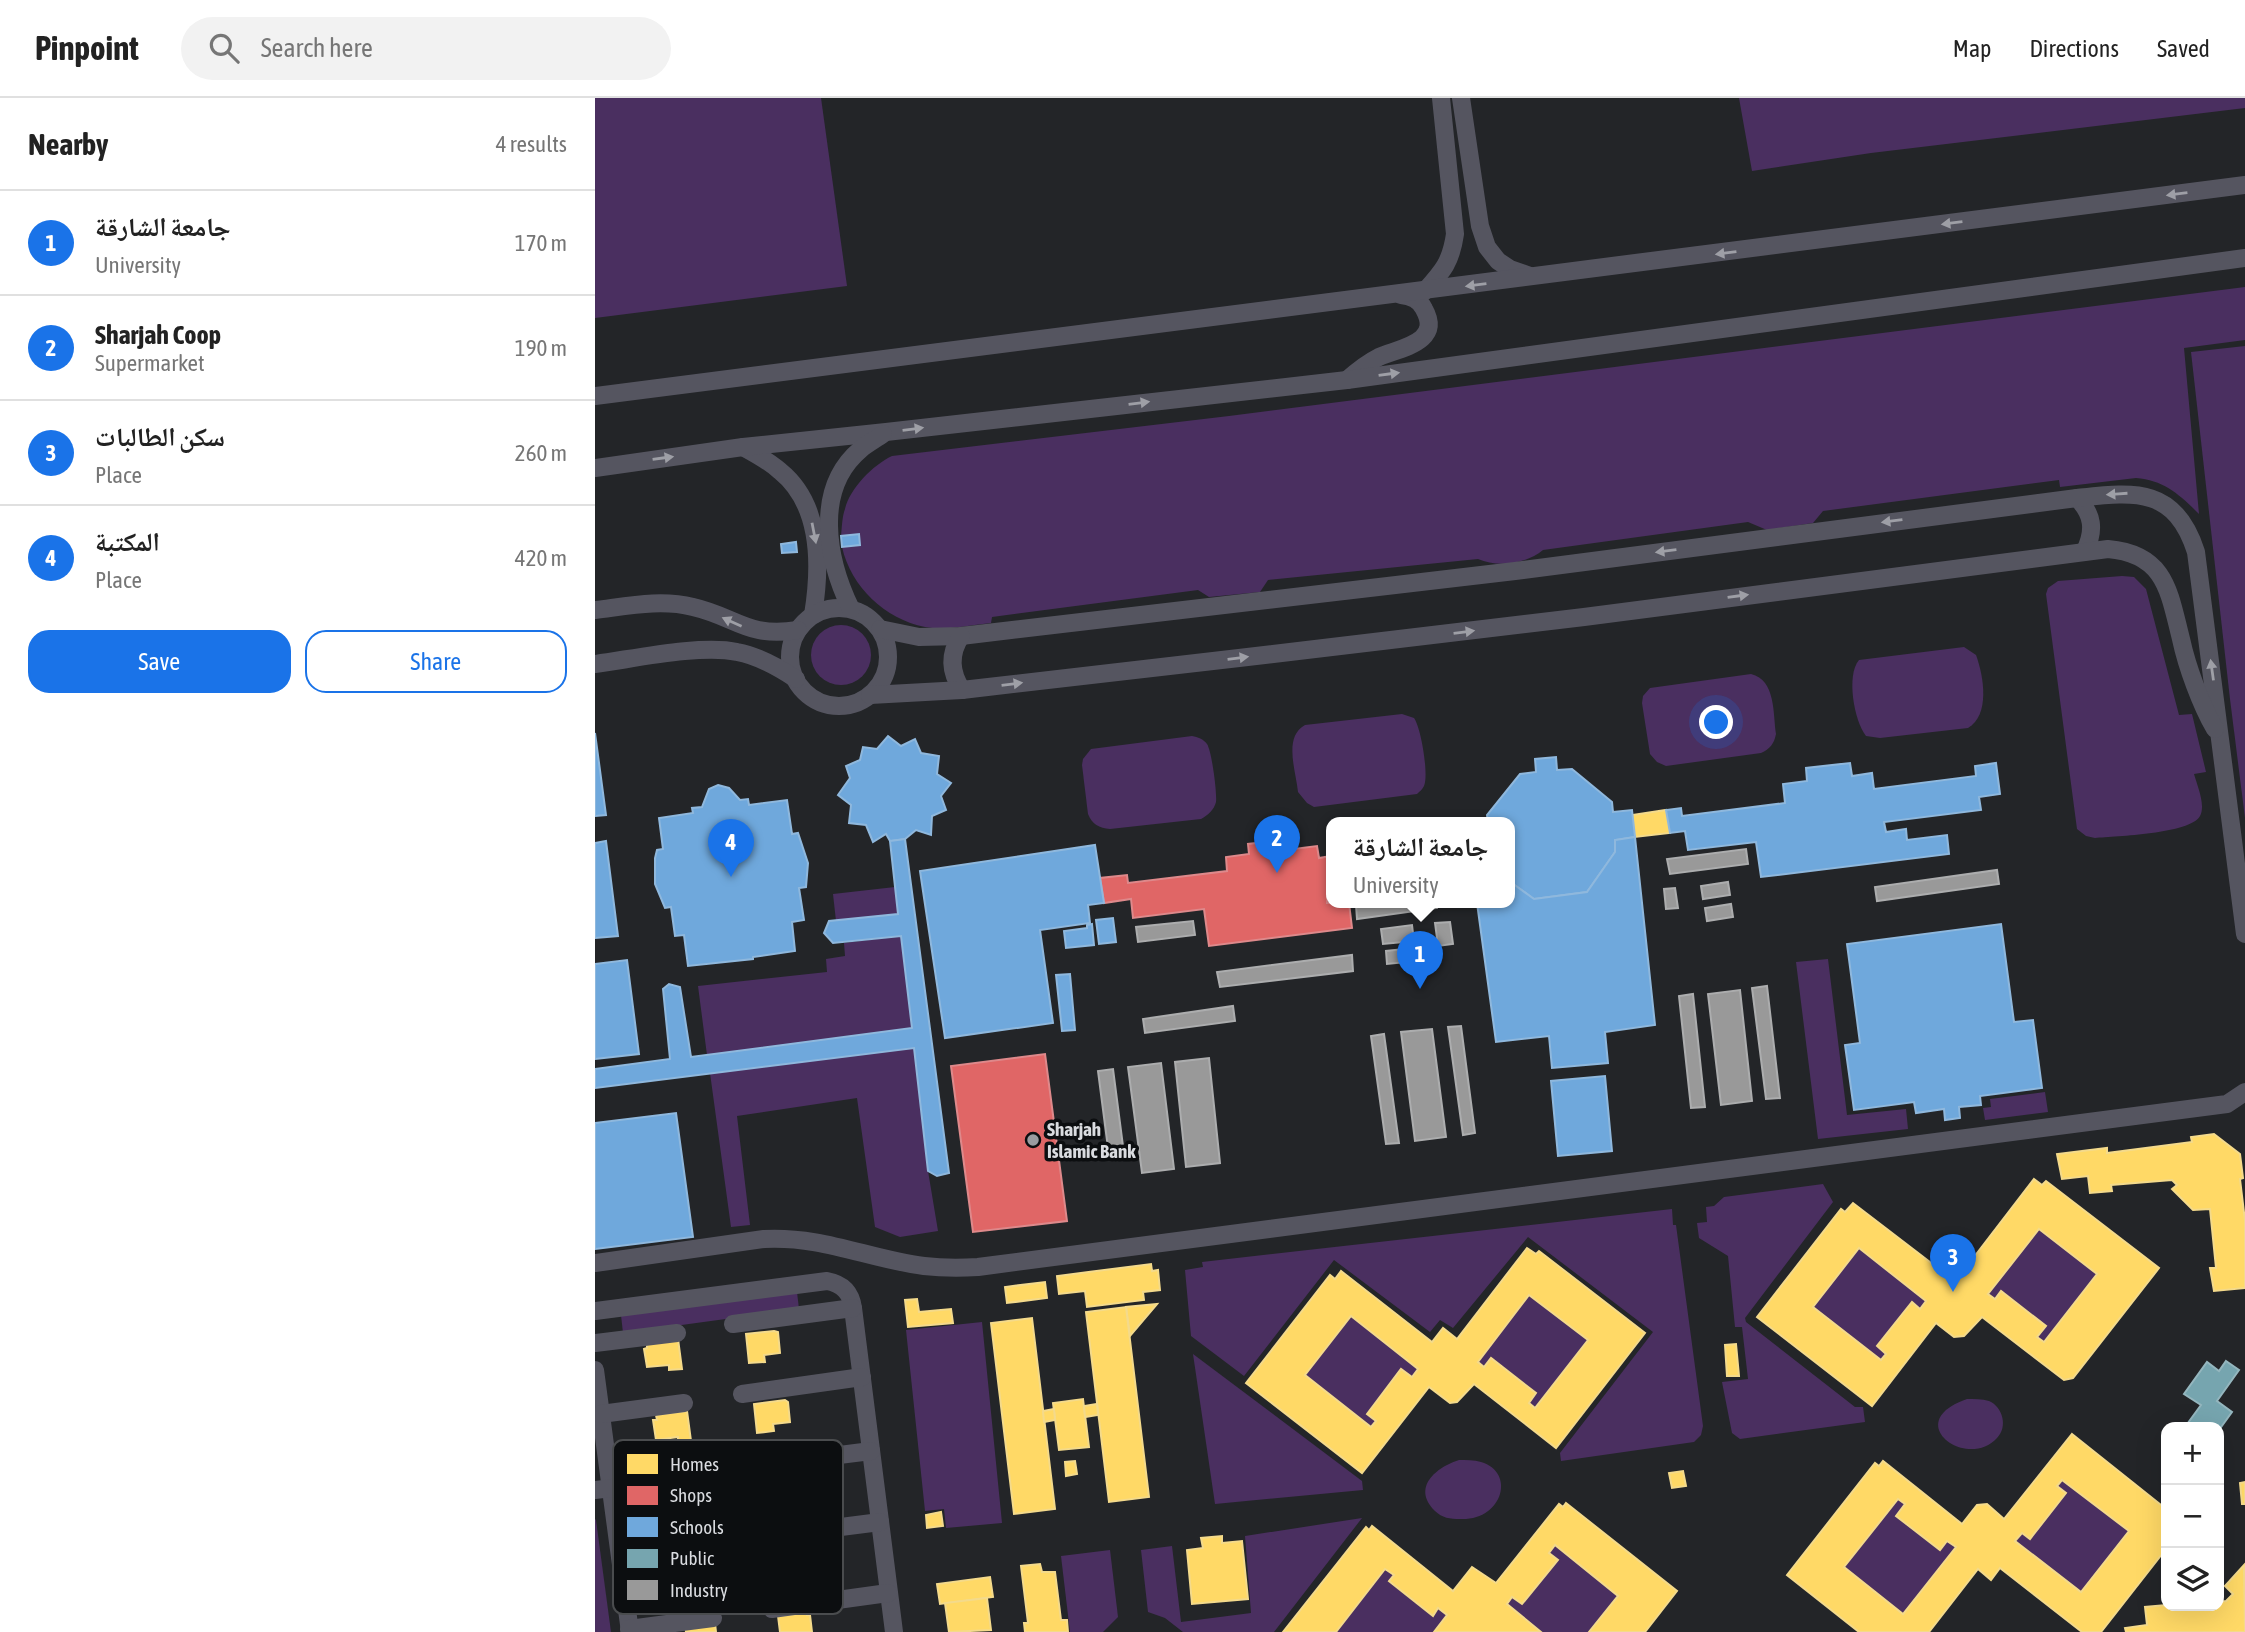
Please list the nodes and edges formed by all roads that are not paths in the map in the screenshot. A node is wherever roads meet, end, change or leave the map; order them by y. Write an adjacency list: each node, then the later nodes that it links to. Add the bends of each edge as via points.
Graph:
1 (1441, 98): 4 (street)
2 (1461, 98): 3 (street)
3 (1471, 166): 4 (street); 7 (street, via 1487,247 1510,269)
4 (1448, 169): 8 (street, via 1453,253)
5 (2245, 185): 7 (street, one-way to 7)
6 (2245, 258): 10 (street, one-way to 6)
7 (1534, 278): 8 (street, one-way to 8)
8 (1425, 291): 9 (street)
9 (1399, 294): 10 (street, via 1414,298 1425,309 1428,324 1423,338 1412,347 1369,362); 11 (street)
10 (1347, 380): 12 (street, one-way to 10)
11 (595, 396)
12 (886, 432): 13 (street); 15 (street, via 848,462)
13 (743, 447): 14 (street, one-way to 13); 17 (street, via 781,471)
14 (595, 468)
15 (831, 496): 17 (street); 19 (street)
16 (2077, 498): 18 (street, via 2085,506 2092,528); 25 (street, one-way to 25); 30 (street, one-way to 16, via 2191,535 2182,520 2152,498 2127,493)
17 (804, 499): 19 (street, one-way to 19)
18 (2085, 551): 28 (street, one-way to 18, via 1559,620); 30 (street, via 2122,550 2157,570 2171,596 2204,708)
19 (825, 561): 20 (street); 22 (street)
20 (851, 609): 22 (street, via 838,607); 24 (street)
21 (595, 610): 23 (street, one-way to 21, via 747,629 713,613 674,603)
22 (813, 615): 23 (street)
23 (798, 629): 27 (street, via 790,663)
24 (880, 629): 25 (street, via 919,637); 29 (street, via 889,656 883,678)
25 (961, 636): 28 (street, via 951,662)
26 (595, 664): 27 (street, via 711,649 757,657)
27 (796, 680): 29 (street, via 810,695 829,705 844,706)
28 (962, 690): 29 (street)
29 (870, 695)
30 (2221, 738): 31 (street)
31 (2245, 934)
32 (2245, 1092): 33 (street, via 2227,1104 2214,1106 978,1267 923,1266 787,1238)
33 (595, 1263)
34 (853, 1308): 35 (street, via 848,1292 827,1281); 36 (street); 40 (street)
35 (595, 1311)
36 (733, 1324)
37 (677, 1333): 38 (street)
38 (595, 1343)
39 (595, 1370): 43 (street)
40 (862, 1377): 41 (street); 44 (street)
41 (742, 1394)
42 (684, 1403): 43 (street)
43 (601, 1414): 46 (street)
44 (871, 1451): 45 (street); 47 (street)
45 (843, 1455)
46 (603, 1489): 49 (street)
47 (880, 1522): 48 (street); 50 (street)
48 (843, 1527)
49 (613, 1528)
50 (888, 1593): 51 (street); 54 (street)
51 (843, 1599)
52 (713, 1618): 53 (street)
53 (630, 1630)
54 (894, 1632)

